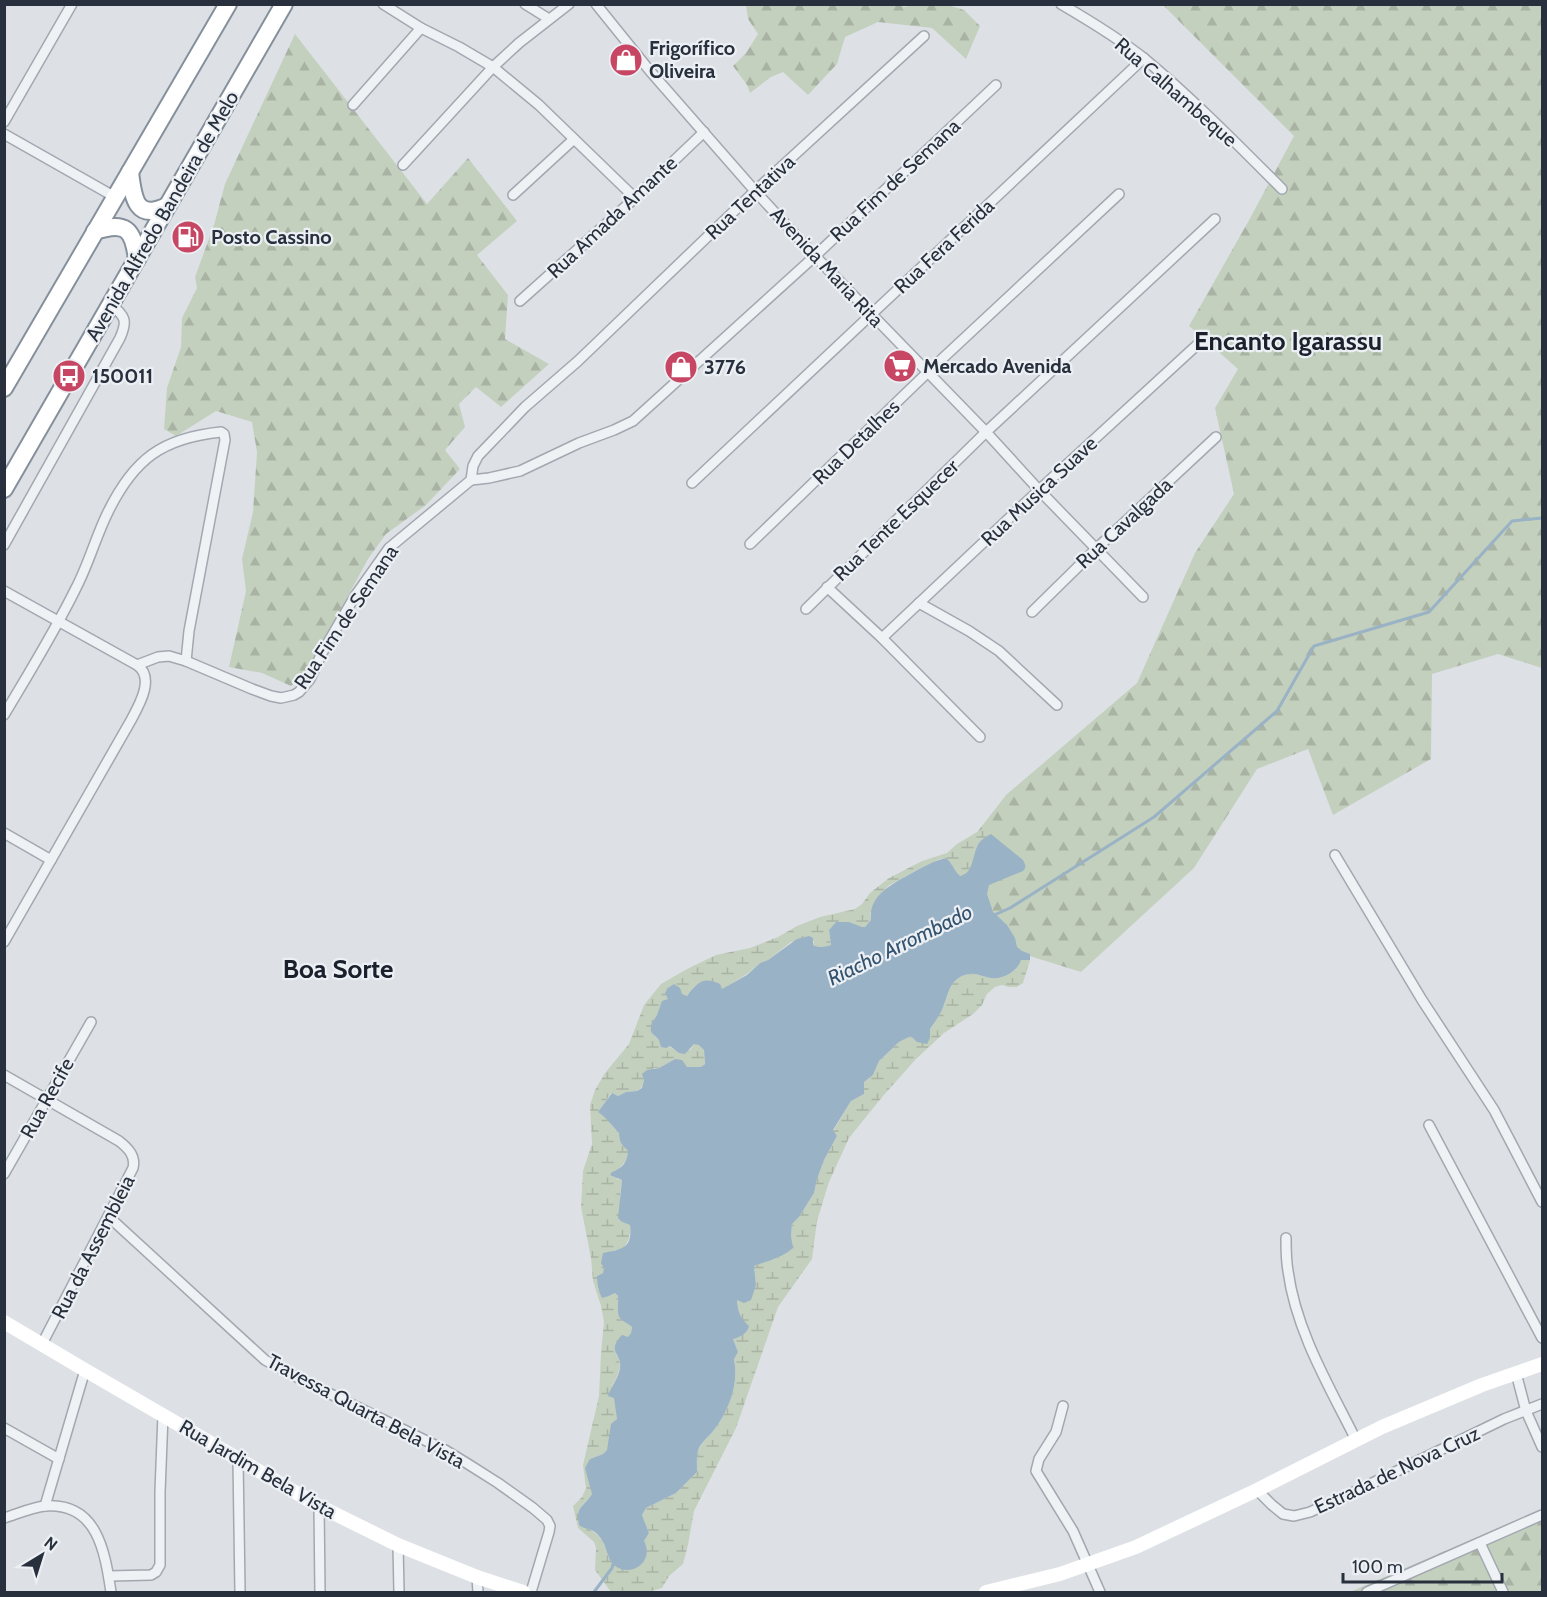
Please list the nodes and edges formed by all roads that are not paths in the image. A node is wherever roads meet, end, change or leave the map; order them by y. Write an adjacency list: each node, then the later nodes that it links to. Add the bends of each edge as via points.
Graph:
1 (72, 4): 16 (street)
2 (228, 4): 21 (highway)
3 (284, 4): 28 (highway, Avenida Alfredo Bandeira de Melo)
4 (383, 4): 10 (street)
5 (525, 4): 9 (street)
6 (569, 4): 9 (street)
7 (596, 4): 17 (street, Avenida Maria Rita)
8 (1061, 4): 12 (street, Rua Calhambeque)
9 (549, 19): 13 (street)
10 (421, 28): 13 (street); 15 (street)
11 (924, 36): 23 (street, Rua Tentativa)
12 (1144, 58): 22 (street, Rua Calhambeque); 35 (street, Rua Fera Ferida)
13 (493, 67): 19 (street); 20 (street)
14 (996, 85): 31 (street, Rua Fim de Semana)
15 (353, 105)
16 (4, 122)
17 (704, 132): 23 (street, Avenida Maria Rita); 27 (street, Rua Amada Amante)
18 (4, 134): 26 (street)
19 (574, 139): 25 (street); 27 (street)
20 (403, 165)
21 (130, 172): 26 (highway); 28 (highway, via 139,207 158,211)
22 (1282, 189)
23 (755, 191): 31 (street, Avenida Maria Rita); 41 (street, Rua Tentativa, via 525,407 478,456)
24 (1119, 194): 37 (street, Rua Detalhes)
25 (513, 195)
26 (115, 197): 30 (highway)
27 (635, 198): 33 (street, Rua Amada Amante)
28 (167, 206): 32 (highway, Avenida Alfredo Bandeira de Melo)
29 (1215, 219): 39 (street, Rua Tente Esquecer)
30 (95, 231): 32 (highway, via 120,227 127,230 133,238); 38 (highway)
31 (814, 256): 35 (street, Avenida Maria Rita); 41 (street, Rua Fim de Semana, via 633,421 520,471)
32 (137, 259): 34 (highway, Avenida Alfredo Bandeira de Melo)
33 (520, 301)
34 (111, 304): 43 (highway, Avenida Alfredo Bandeira de Melo); 46 (street, via 124,320 120,338)
35 (871, 315): 37 (street, Avenida Maria Rita); 42 (street, Rua Fera Ferida)
36 (1197, 345): 44 (street, Rua Musica Suave)
37 (928, 372): 39 (street, Avenida Maria Rita); 45 (street, Rua Detalhes)
38 (7, 377)
39 (986, 432): 44 (street, Avenida Maria Rita); 48 (street, Rua Tente Esquecer)
40 (1216, 437): 47 (street, Rua Cavalgada)
41 (471, 480): 56 (street, Rua Fim de Semana, via 388,548 299,692 286,697 271,696)
42 (692, 483)
43 (4, 489)
44 (1039, 490): 47 (street, Avenida Maria Rita); 51 (street, Rua Musica Suave)
45 (750, 544)
46 (4, 545)
47 (1096, 549): 50 (street, Avenida Maria Rita); 53 (street, Rua Cavalgada)
48 (827, 588): 52 (street, Rua Tente Esquecer); 55 (street)
49 (4, 591): 54 (street)
50 (1143, 597)
51 (919, 603): 55 (street, Rua Musica Suave); 58 (street, via 999,651)
52 (806, 609)
53 (1032, 612)
54 (58, 621): 56 (street, via 108,512 128,478 146,458 167,445 198,434 220,432 225,441); 57 (street); 59 (street)
55 (882, 638): 60 (street)
56 (186, 661): 57 (street, Rua Fim de Semana, via 169,656)
57 (137, 665): 63 (street, via 146,679 142,699)
58 (1057, 705)
59 (4, 715)
60 (980, 737)
61 (4, 833): 63 (street)
62 (1335, 855): 70 (street, via 1494,1110)
63 (51, 860): 64 (street)
64 (4, 942)
65 (91, 1022): 67 (street, Rua Recife)
66 (4, 1075): 67 (street, Rua da Assembleia)
67 (46, 1099): 69 (street, Rua Recife); 71 (street, Rua da Assembleia, via 129,1149 135,1164)
68 (1429, 1125): 74 (street)
69 (4, 1174)
70 (1542, 1202)
71 (109, 1217): 75 (street, Rua da Assembleia); 105 (street, Travessa Quarta Bela Vista, via 265,1359 444,1450 542,1516 549,1523 549,1532)
72 (1286, 1238): 84 (street, via 1289,1280 1307,1338)
73 (4, 1322): 75 (main road, Rua Jardim Bela Vista)
74 (1542, 1338)
75 (42, 1344): 77 (main road, Rua Jardim Bela Vista)
76 (1542, 1364): 78 (main road)
77 (85, 1371): 82 (main road, Rua Jardim Bela Vista); 86 (street)
78 (1516, 1373): 81 (street); 84 (main road, via 1433,1404)
79 (1542, 1404): 81 (street, Estrada de Nova Cruz)
80 (1063, 1406): 95 (street, via 1059,1425 1039,1458 1036,1472 1073,1531)
81 (1526, 1411): 85 (street); 88 (street, Estrada de Nova Cruz, via 1310,1512 1283,1514)
82 (163, 1415): 87 (main road, Rua Jardim Bela Vista); 96 (street, via 160,1565 151,1575)
83 (4, 1428): 86 (street)
84 (1356, 1440): 88 (main road)
85 (1542, 1447)
86 (59, 1459): 89 (street)
87 (238, 1459): 90 (main road, Rua Jardim Bela Vista); 100 (street)
88 (1257, 1490): 95 (main road, via 1136,1547)
89 (45, 1506): 92 (street); 96 (street, via 69,1509 86,1518 99,1539)
90 (319, 1506): 94 (main road, Rua Jardim Bela Vista); 101 (street)
91 (1542, 1515): 93 (street)
92 (4, 1518)
93 (1480, 1543): 108 (street); 109 (street)
94 (398, 1545): 97 (main road, Rua Jardim Bela Vista); 102 (street)
95 (1088, 1564): 98 (main road); 107 (street)
96 (109, 1576): 99 (street)
97 (477, 1577): 103 (street); 104 (main road, Rua Jardim Bela Vista)
98 (1007, 1590): 106 (main road)
99 (111, 1593)
100 (240, 1593)
101 (320, 1593)
102 (399, 1593)
103 (478, 1593)
104 (523, 1593)
105 (531, 1593)
106 (986, 1593)
107 (1100, 1593)
108 (1367, 1593)
109 (1503, 1593)

